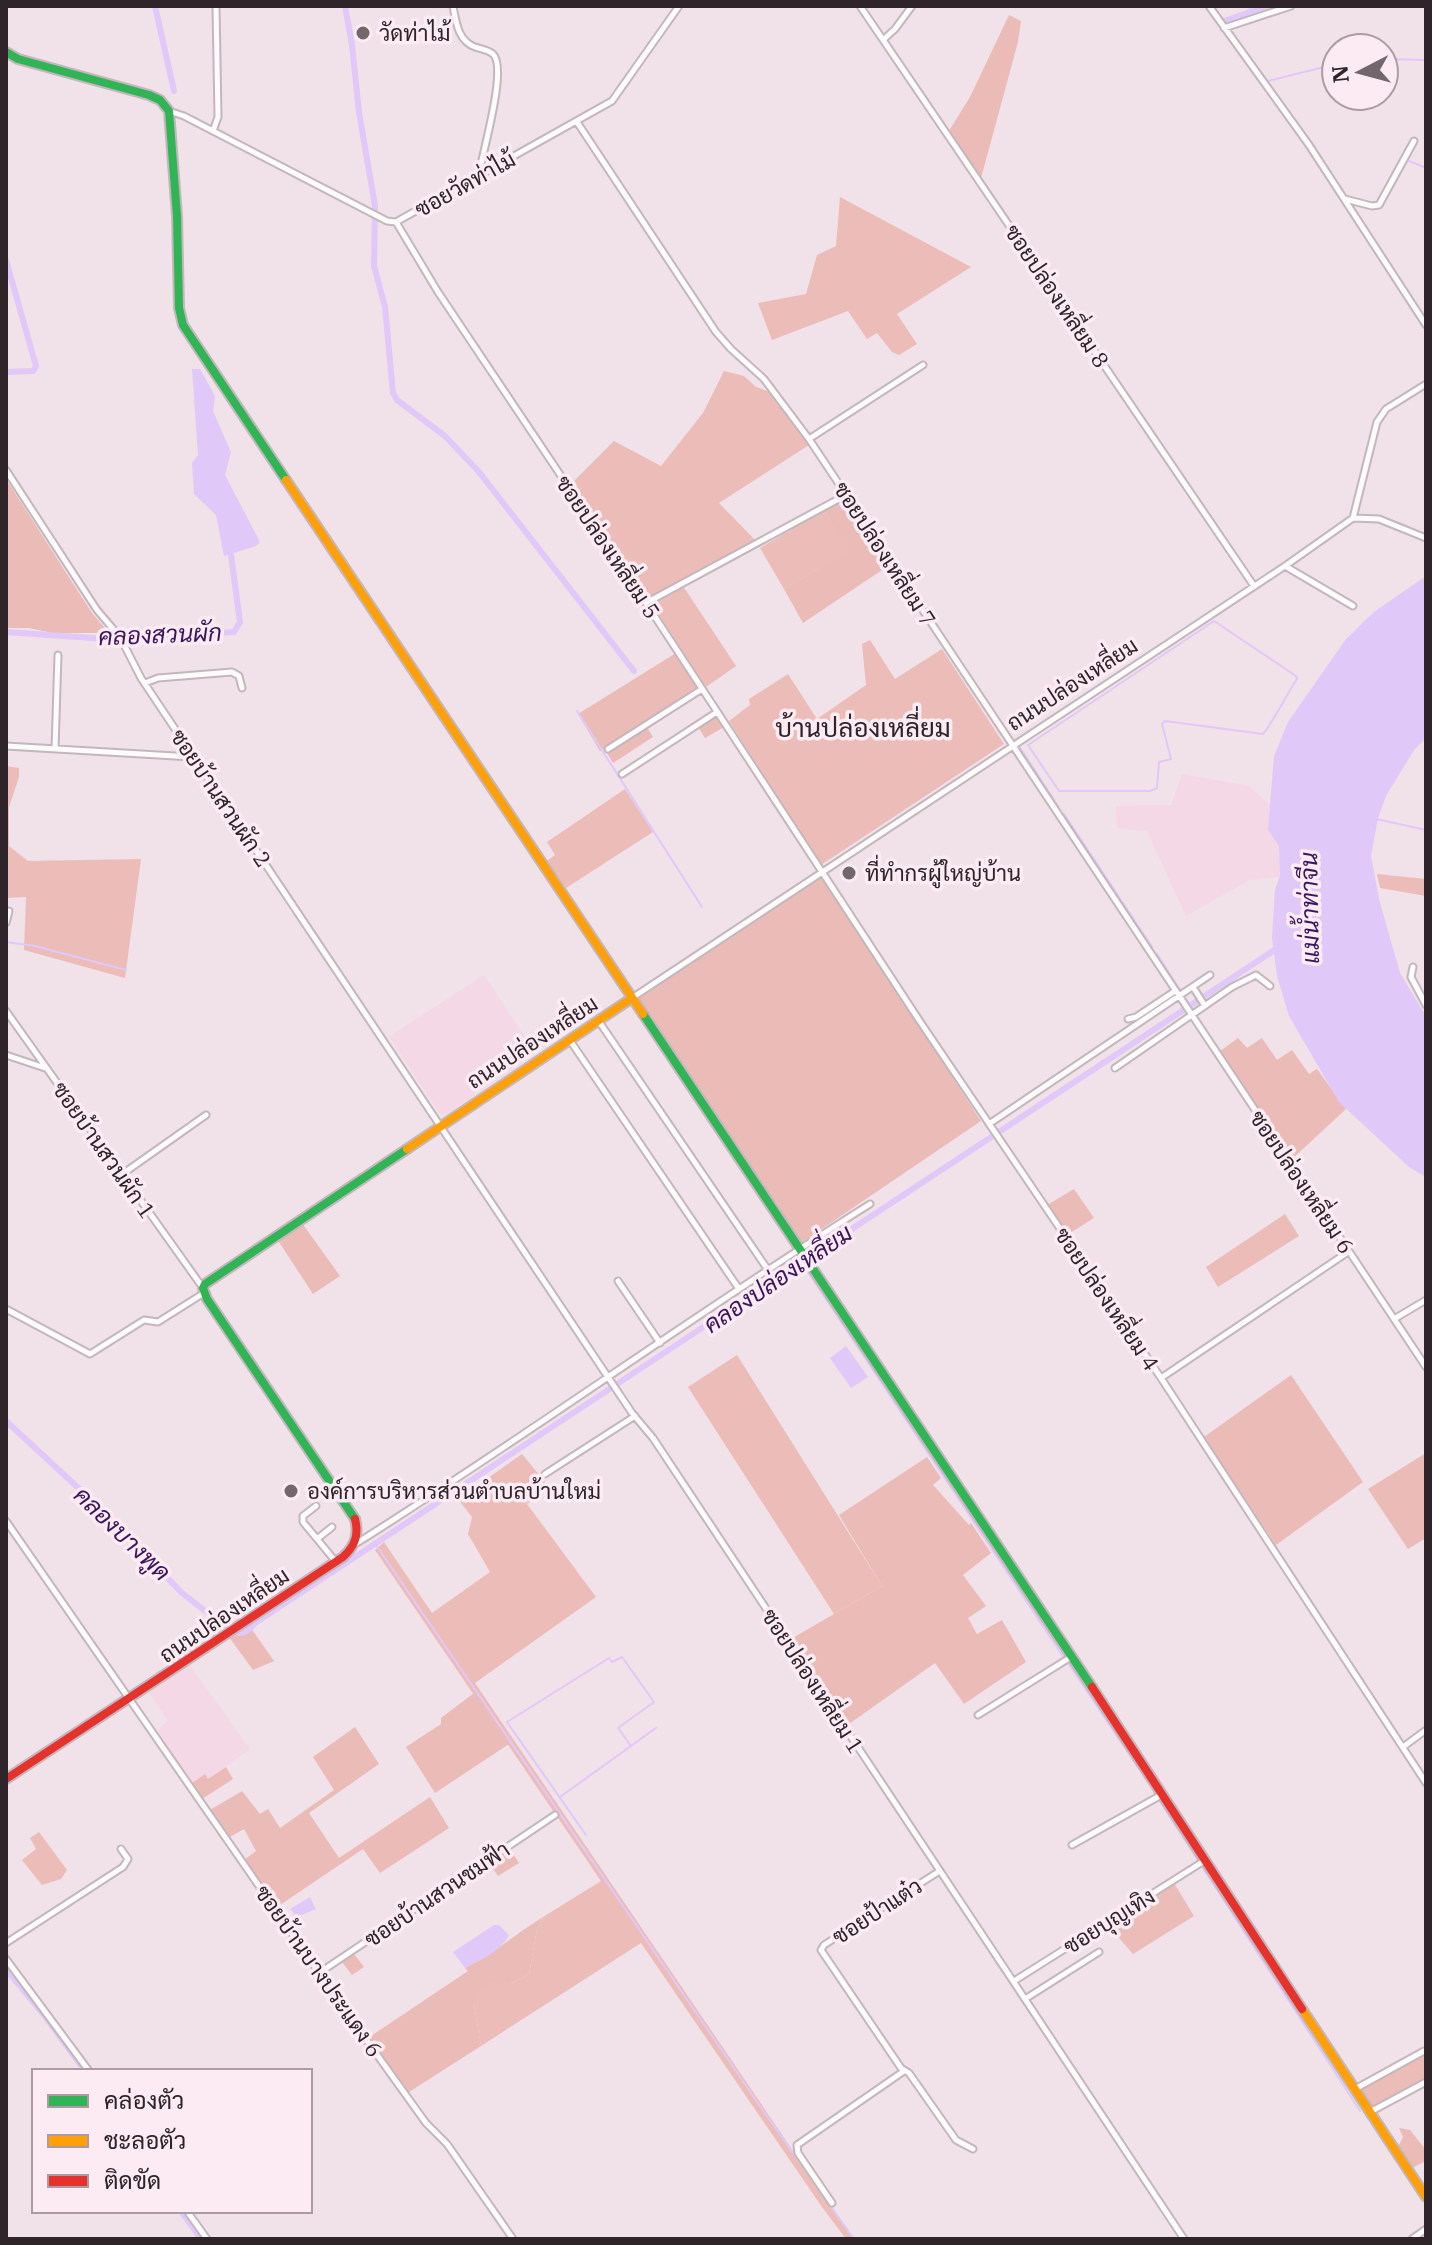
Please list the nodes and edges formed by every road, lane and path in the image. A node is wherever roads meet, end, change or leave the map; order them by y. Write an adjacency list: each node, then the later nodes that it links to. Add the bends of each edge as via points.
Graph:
1 (216, 6): 13 (street, via 218,117)
2 (453, 6): 15 (street, via 463,39 497,62 497,91)
3 (679, 6): 12 (street, ซอยวัดท่าไม้, via 618,96)
4 (860, 6): 9 (street, ซอยปล่องเหลี่ยม 8)
5 (912, 6): 9 (street)
6 (1209, 6): 8 (street)
7 (1291, 6): 8 (street)
8 (1224, 28): 16 (street)
9 (883, 40): 27 (street, ซอยปล่องเหลี่ยม 8)
10 (6, 53): 11 (street, via 149,95)
11 (169, 111): 13 (street, ซอยวัดท่าไม้); 49 (street, via 183,325)
12 (577, 122): 15 (street, ซอยวัดท่าไม้); 21 (street, ซอยปล่องเหลี่ยม 7, via 716,332 764,379)
13 (213, 131): 17 (street, ซอยวัดท่าไม้)
14 (1414, 141): 16 (street, via 1379,205)
15 (479, 176): 17 (street, ซอยวัดท่าไม้)
16 (1344, 199): 18 (street)
17 (396, 222): 28 (street, ซอยปล่องเหลี่ยม 5)
18 (1426, 325)
19 (923, 365): 21 (street)
20 (1426, 384): 24 (street, via 1386,409 1377,422)
21 (809, 439): 23 (street, ซอยปล่องเหลี่ยม 7)
22 (6, 470): 31 (street, ซอยบ้านสวนผัก 2)
23 (846, 495): 28 (street); 35 (street, ซอยปล่องเหลี่ยม 7)
24 (1353, 518): 25 (street, via 1379,519); 26 (street, ถนนปล่องเหลี่ยม)
25 (1426, 538)
26 (1285, 566): 27 (street, ถนนปล่องเหลี่ยม); 29 (street)
27 (1254, 586): 35 (street, ถนนปล่องเหลี่ยม)
28 (646, 603): 33 (street, ซอยปล่องเหลี่ยม 5)
29 (1353, 606)
30 (58, 655): 37 (street)
31 (145, 683): 32 (street, via 232,672); 39 (street, ซอยบ้านสวนผัก 2)
32 (242, 688)
33 (702, 689): 34 (street, ซอยปล่องเหลี่ยม 5); 38 (street)
34 (717, 712): 40 (street); 41 (street, ซอยปล่องเหลี่ยม 5)
35 (1013, 745): 41 (street, ถนนปล่องเหลี่ยม); 48 (street, ซอยปล่องเหลี่ยม 7)
36 (6, 746): 37 (street)
37 (55, 749): 39 (street)
38 (608, 749)
39 (193, 757): 61 (street, ซอยบ้านสวนผัก 2)
40 (622, 774)
41 (821, 871): 49 (street, ถนนปล่องเหลี่ยม); 62 (street, ซอยปล่องเหลี่ยม 4)
42 (9, 911): 43 (street)
43 (6, 923)
44 (1413, 967): 51 (street, via 1411,977)
45 (1210, 975): 47 (street)
46 (1270, 986): 50 (street, via 1255,975)
47 (1195, 990): 48 (street); 50 (street)
48 (1178, 996): 53 (street, ซอยปล่องเหลี่ยม 6); 54 (street); 62 (street)
49 (632, 998): 55 (street, ถนนปล่องเหลี่ยม); 66 (street)
50 (1204, 1004): 53 (street)
51 (1426, 1005)
52 (6, 1011): 58 (street, ซอยบ้านสวนผัก 1)
53 (1190, 1015): 59 (street); 65 (street, ซอยปล่องเหลี่ยม 6)
54 (1128, 1019)
55 (598, 1020): 56 (street, ถนนปล่องเหลี่ยม); 67 (street)
56 (569, 1039): 61 (street, ถนนปล่องเหลี่ยม); 69 (street)
57 (6, 1055): 58 (street)
58 (46, 1068): 63 (street, ซอยบ้านสวนผัก 1)
59 (1115, 1068)
60 (206, 1115): 63 (street)
61 (441, 1124): 70 (street, ถนนปล่องเหลี่ยม, via 209,1280); 76 (street, ซอยปล่องเหลี่ยม 1)
62 (989, 1124): 77 (street, ซอยปล่องเหลี่ยม 4)
63 (121, 1175): 70 (street, ซอยบ้านสวนผัก 1)
64 (870, 1204): 66 (street)
65 (1348, 1252): 73 (street, ซอยปล่องเหลี่ยม 6); 77 (street)
66 (805, 1256): 67 (street); 86 (street)
67 (768, 1270): 69 (street)
68 (618, 1281): 74 (street)
69 (739, 1289): 74 (street)
70 (204, 1291): 72 (street, via 158,1322 144,1320 90,1354); 84 (street, via 354,1516)
71 (1426, 1300): 73 (street)
72 (6, 1309)
73 (1394, 1319): 75 (street, ซอยปล่องเหลี่ยม 6)
74 (660, 1343): 76 (street)
75 (1426, 1367)
76 (609, 1377): 78 (street, ซอยปล่องเหลี่ยม 1); 84 (street)
77 (1161, 1378): 90 (street, ซอยปล่องเหลี่ยม 4)
78 (635, 1416): 79 (street); 98 (street, ซอยปล่องเหลี่ยม 1)
79 (545, 1474)
80 (316, 1506): 83 (street, via 302,1519)
81 (6, 1521): 87 (street, ซอยบ้านบางประแดง 6)
82 (332, 1527): 83 (street)
83 (317, 1539): 85 (street)
84 (357, 1543): 85 (street, ถนนปล่องเหลี่ยม)
85 (336, 1562): 87 (street, ถนนปล่องเหลี่ยม)
86 (1067, 1659): 88 (street); 93 (street)
87 (130, 1699): 91 (street, ถนนปล่องเหลี่ยม); 102 (street, ซอยบ้านบางประแดง 6)
88 (978, 1715)
89 (1426, 1730): 90 (street)
90 (1403, 1747): 92 (street, ซอยปล่องเหลี่ยม 4)
91 (6, 1779)
92 (1426, 1783)
93 (1163, 1794): 95 (street); 97 (street)
94 (555, 1815): 102 (street, ซอยบ้านสวนชมฟ้า)
95 (1072, 1845)
96 (121, 1849): 99 (street, via 128,1859 123,1867)
97 (1204, 1861): 103 (street, ซอยบุญเทิง); 109 (street)
98 (938, 1871): 103 (street, ซอยปล่องเหลี่ยม 1); 107 (street, ซอยป้าแต๋ว, via 821,1950)
99 (6, 1943)
100 (1099, 1952): 104 (street)
101 (6, 1959): 106 (street)
102 (319, 1973): 117 (street, ซอยบ้านบางประแดง 6)
103 (1014, 1981): 104 (street, ซอยปล่องเหลี่ยม 1)
104 (1025, 1999): 118 (street, ซอยปล่องเหลี่ยม 1)
105 (1424, 2051): 109 (street)
106 (88, 2069)
107 (904, 2071): 111 (street, via 956,2140); 113 (street, via 797,2145)
108 (1426, 2082): 110 (street)
109 (1353, 2090): 110 (street)
110 (1369, 2113): 112 (street)
111 (973, 2149)
112 (1426, 2197)
113 (832, 2203)
114 (188, 2213): 116 (street)
115 (1426, 2229): 119 (street)
116 (207, 2239)
117 (513, 2239)
118 (1184, 2239)
119 (1412, 2239)

